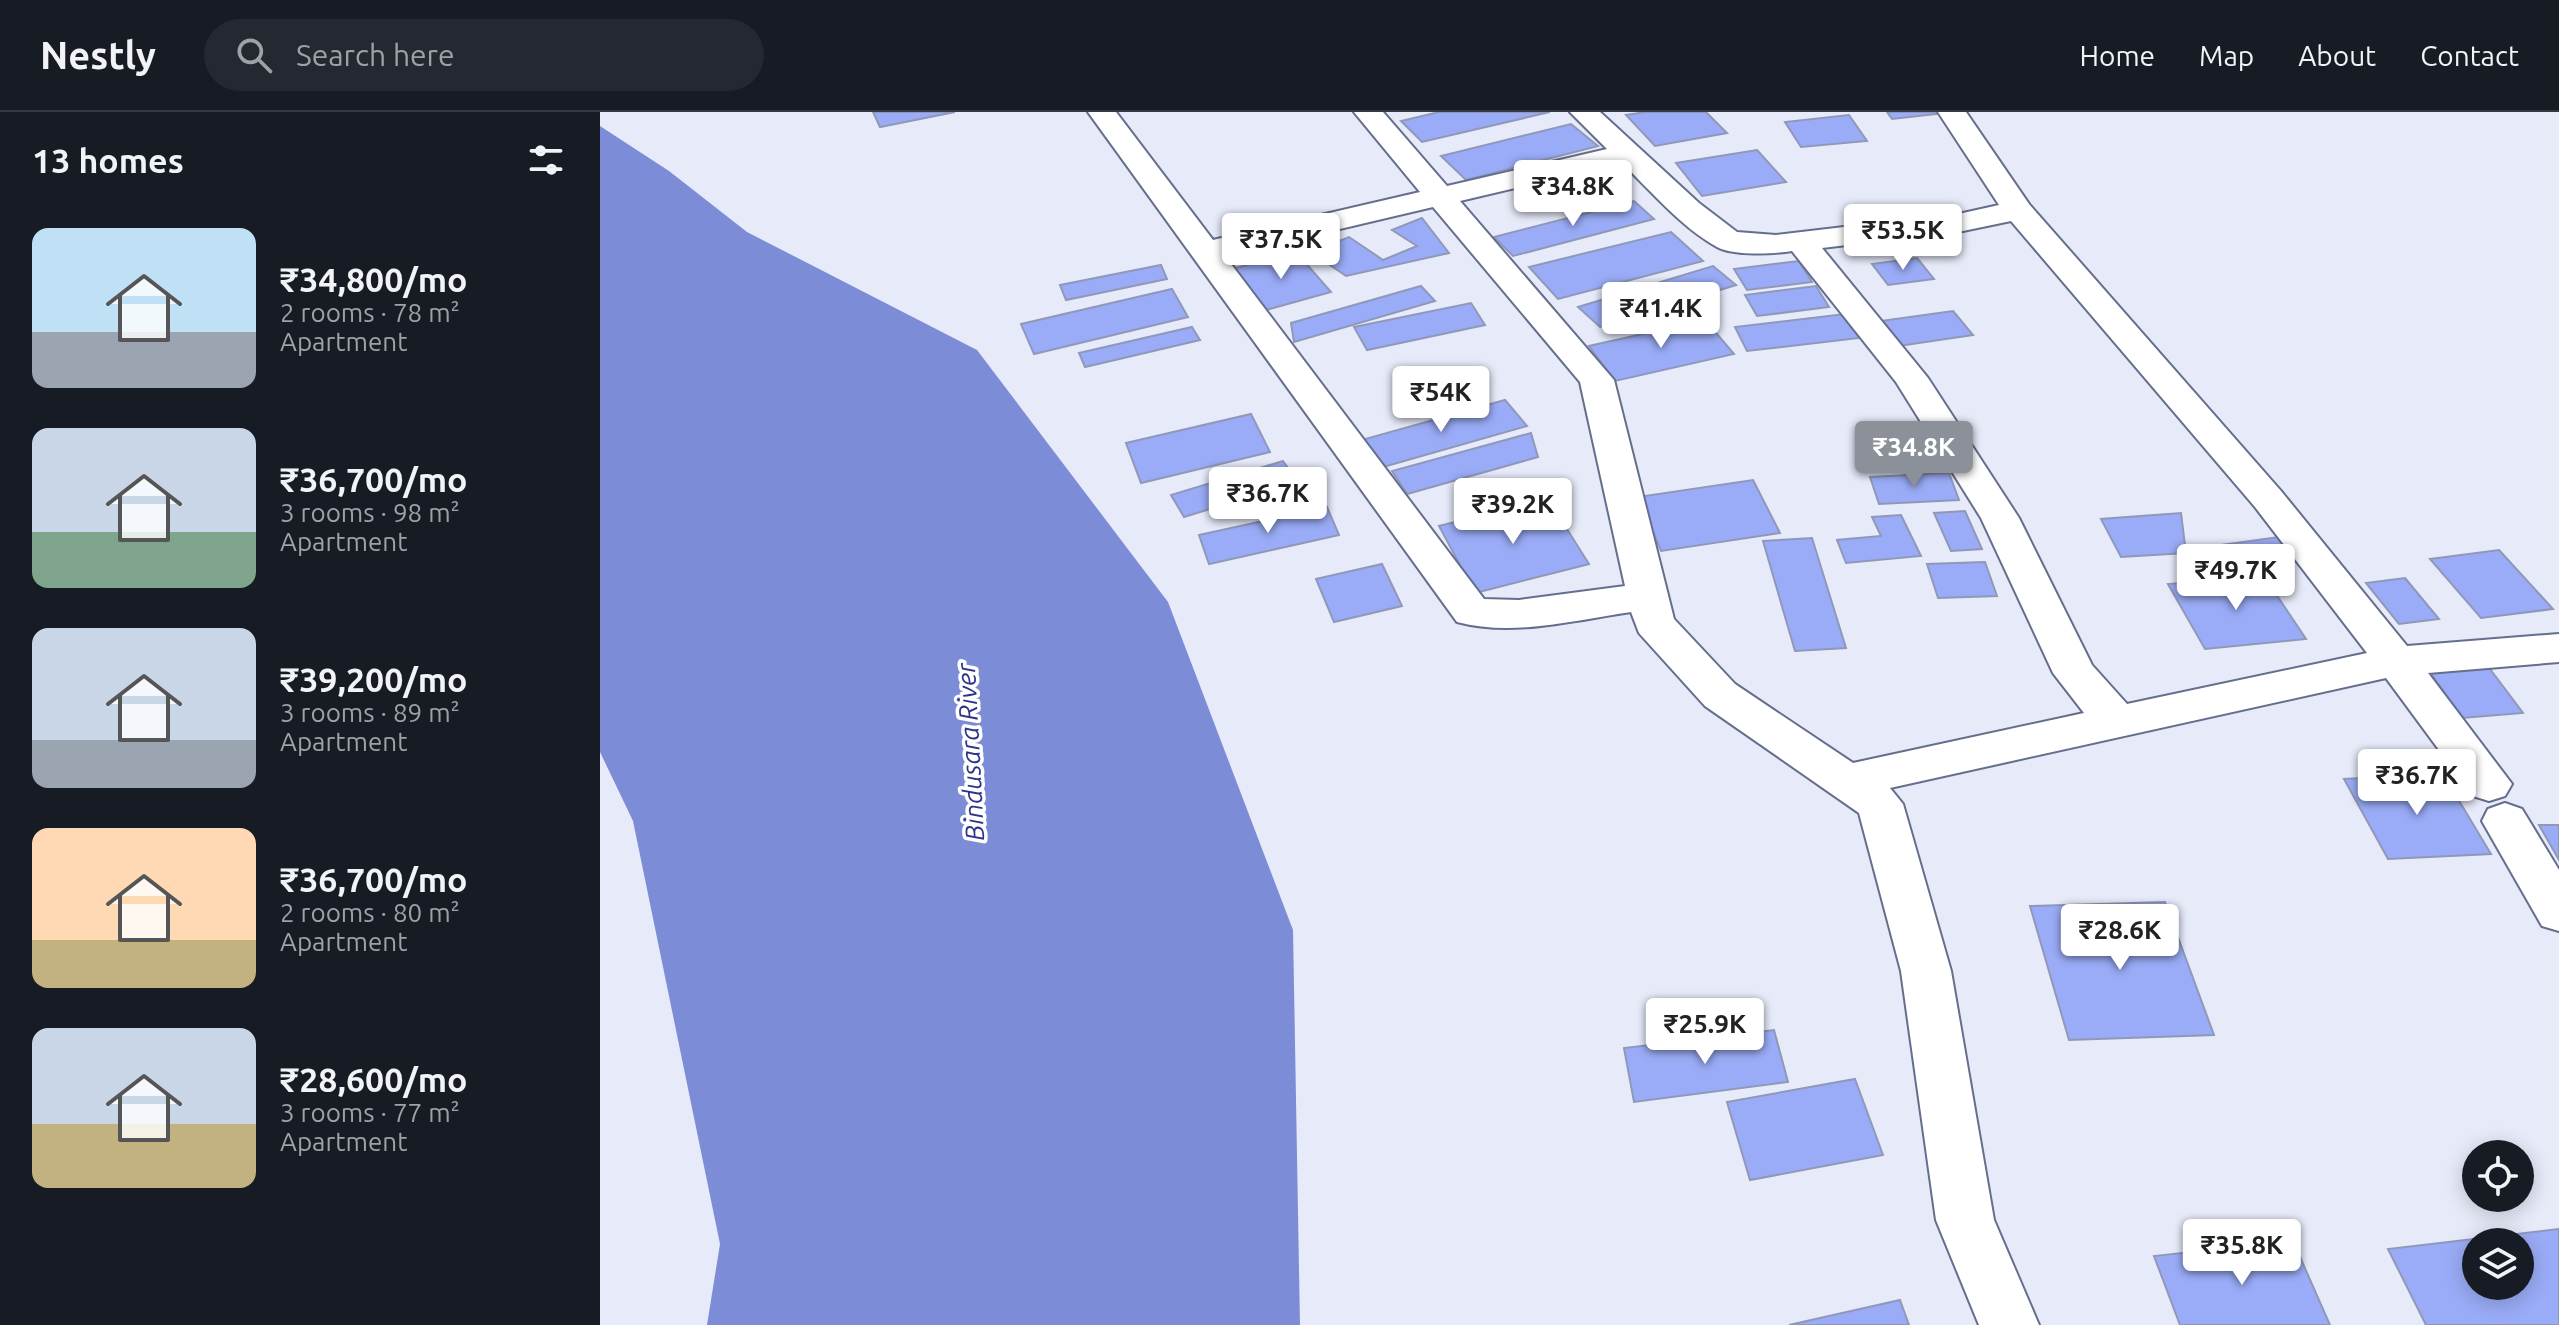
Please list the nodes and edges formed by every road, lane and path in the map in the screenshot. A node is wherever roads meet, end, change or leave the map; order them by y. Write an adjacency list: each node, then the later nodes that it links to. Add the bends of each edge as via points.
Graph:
1 (1102, 112): 9 (street)
2 (1368, 112): 6 (street)
3 (1584, 112): 5 (street)
4 (1952, 112): 7 (street)
5 (1628, 153): 6 (street); 8 (street, via 1729,241)
6 (1443, 198): 9 (street); 10 (street, via 1597,380)
7 (2018, 210): 8 (street, via 1963,222); 12 (street, via 2268,499)
8 (1800, 241): 13 (street, via 1911,378 2000,518 2074,673)
9 (1204, 251): 10 (street, via 1472,612 1519,614)
10 (1648, 596): 14 (street, via 1654,623 1720,695)
11 (2559, 648): 12 (street)
12 (2396, 661): 13 (street); 15 (street, via 2497,802)
13 (2117, 722): 14 (street)
14 (1846, 781): 16 (street, via 1880,804 1926,971 1965,1220)
15 (2559, 912)
16 (2009, 1325)

